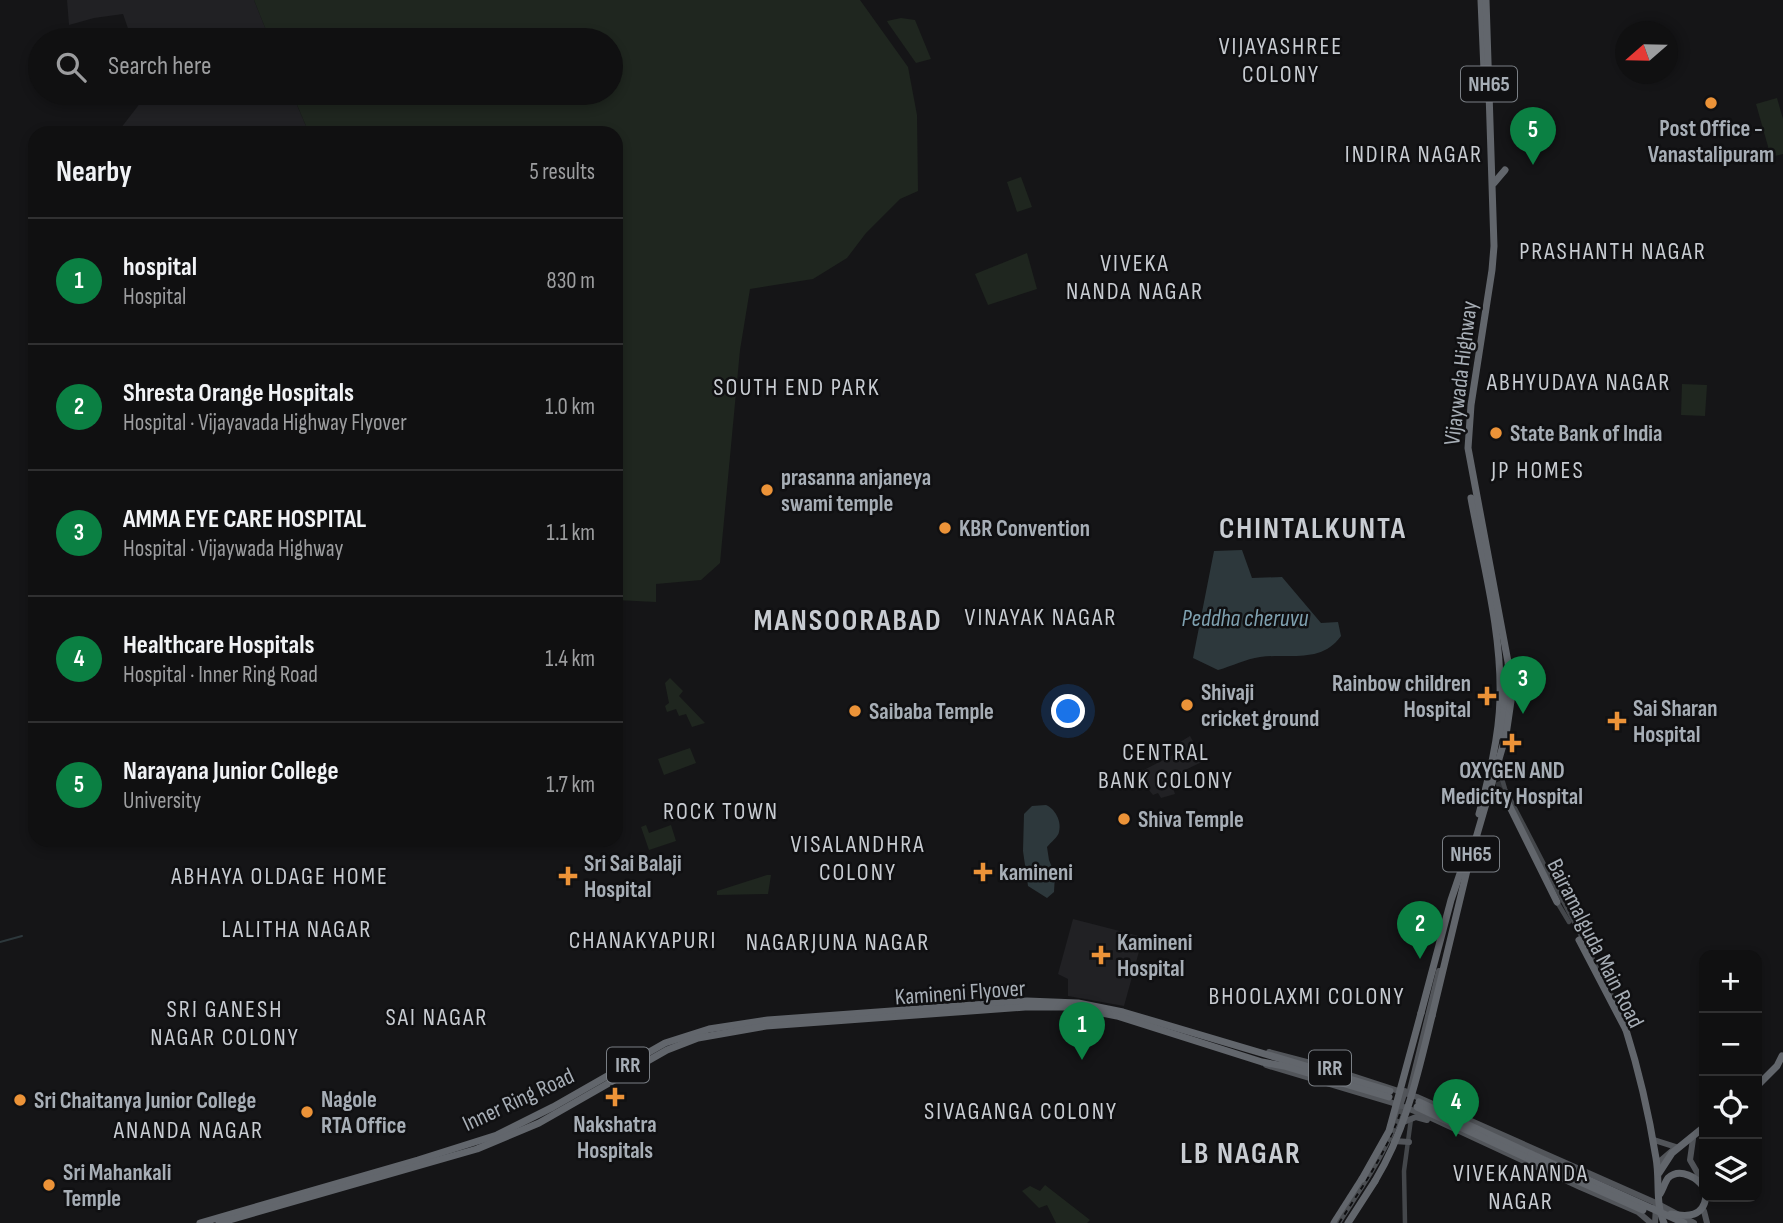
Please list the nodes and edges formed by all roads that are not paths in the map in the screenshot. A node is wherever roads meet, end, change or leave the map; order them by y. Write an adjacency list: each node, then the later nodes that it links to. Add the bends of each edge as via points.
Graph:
1 (1483, 0): 2 (highway, Vijaywada Highway / NH65)
2 (1488, 122): 3 (highway, Vijaywada Highway / NH65); 7 (highway, Vijaywada Highway / NH65, via 1490,245)
3 (1492, 154): 4 (highway, Vijaywada Highway / NH65); 4 (highway, via 1505,168)
4 (1493, 187): 6 (highway, Vijaywada Highway / NH65, via 1494,246)
5 (1496, 288): 6 (highway)
6 (1488, 299): 7 (highway, Vijaywada Highway / NH65)
7 (1480, 328): 8 (highway, Vijaywada Highway / NH65, via 1482,349 1468,448); 8 (highway, Vijaywada Highway / NH65, via 1463,445)
8 (1490, 585): 9 (highway, Vijaywada Highway / NH65); 10 (highway, Vijaywada Highway / NH65, via 1511,687 1508,725)
9 (1496, 638): 10 (highway, via 1506,697); 13 (highway, Vijaywada Highway / NH65, via 1498,725 1470,844)
10 (1497, 762): 11 (highway, Vijaywada Highway / NH65); 23 (main road, via 1505,789 1623,1018)
11 (1490, 792): 14 (main road, Bairamalguda Main Road, via 1500,794); 15 (highway, Vijaywada Highway / NH65)
12 (1505, 797): 14 (highway)
13 (1450, 899): 18 (main road, Vijaywada Highway, via 1455,897 1414,1050); 59 (highway, NH65, bridge, via 1389,1131)
14 (1558, 902): 16 (main road, Bairamalguda Main Road)
15 (1456, 918): 19 (main road, Vijaywada Highway); 60 (highway, NH65, bridge, via 1404,1122 1391,1153)
16 (1579, 940): 23 (main road, Bairamalguda Main Road); 45 (highway, bridge, via 1626,1030)
17 (767, 1023): 20 (highway, Kamineni Flyover / IRR, via 1042,1001 1098,1009); 52 (highway, Inner Ring Road / IRR, via 686,1035 578,1097 497,1135)
18 (1407, 1054)
19 (1418, 1054): 22 (main road); 25 (main road, Vijaywada Highway)
20 (1262, 1058): 27 (main road, IRR, via 1269,1052 1300,1059); 28 (highway, IRR); 29 (main road, IRR, via 1282,1071)
21 (1783, 1058): 26 (highway)
22 (1424, 1061)
23 (1636, 1063): 39 (main road); 45 (main road, Bairamalguda Main Road)
24 (1401, 1076): 25 (main road)
25 (1414, 1079): 27 (main road, Vijaywada Highway)
26 (1762, 1080)
27 (1407, 1093): 29 (main road, Vijaywada Highway / NH65); 35 (main road, IRR)
28 (1390, 1094)
29 (1403, 1107): 31 (main road, Vijaywada Highway / NH65); 40 (main road, IRR); 43 (main road, Vijaywada Highway)
30 (1411, 1118): 31 (main road); 40 (main road); 41 (main road)
31 (1401, 1123): 36 (main road, Vijaywada Highway / NH65)
32 (1699, 1131): 45 (highway, bridge)
33 (1699, 1131): 42 (main road)
34 (1699, 1132): 37 (main road)
35 (1495, 1133): 38 (highway); 44 (main road, IRR)
36 (1398, 1139): 41 (main road); 43 (main road, Vijaywada Highway / NH65)
37 (1693, 1139): 45 (main road); 46 (main road, via 1690,1160)
38 (1501, 1140): 40 (highway, IRR, via 1418,1105); 44 (highway, IRR)
39 (1654, 1140): 42 (main road); 45 (main road)
40 (1483, 1141): 44 (highway, IRR); 44 (main road, IRR, via 1506,1153)
41 (1409, 1142): 61 (main road, via 1404,1171)
42 (1676, 1147): 45 (main road)
43 (1384, 1153): 59 (main road, Vijaywada Highway); 60 (main road, Vijaywada Highway / NH65)
44 (1527, 1155): 49 (main road, IRR); 53 (highway, IRR, bridge); 55 (main road); 63 (highway, IRR, bridge)
45 (1659, 1168): 48 (main road, Bairamalguda Main Road); 62 (highway, bridge)
46 (1699, 1177)
47 (1699, 1182): 48 (highway, via 1682,1173 1674,1175)
48 (1658, 1192): 49 (main road); 53 (main road, Bairamalguda Main Road)
49 (1643, 1198): 53 (main road, IRR); 55 (main road, via 1643,1208)
50 (1705, 1202): 53 (highway, bridge, via 1695,1214 1682,1216)
51 (1706, 1202): 54 (main road)
52 (280, 1204): 57 (highway, IRR); 58 (highway, IRR)
53 (1660, 1207): 56 (highway, IRR, bridge); 62 (main road, Bairamalguda Main Road)
54 (1704, 1211): 56 (main road); 64 (main road)
55 (1637, 1212): 62 (main road)
56 (1689, 1222)
57 (200, 1223)
58 (219, 1223)
59 (1336, 1223)
60 (1347, 1223)
61 (1405, 1223)
62 (1657, 1223)
63 (1672, 1223)
64 (1707, 1223)

